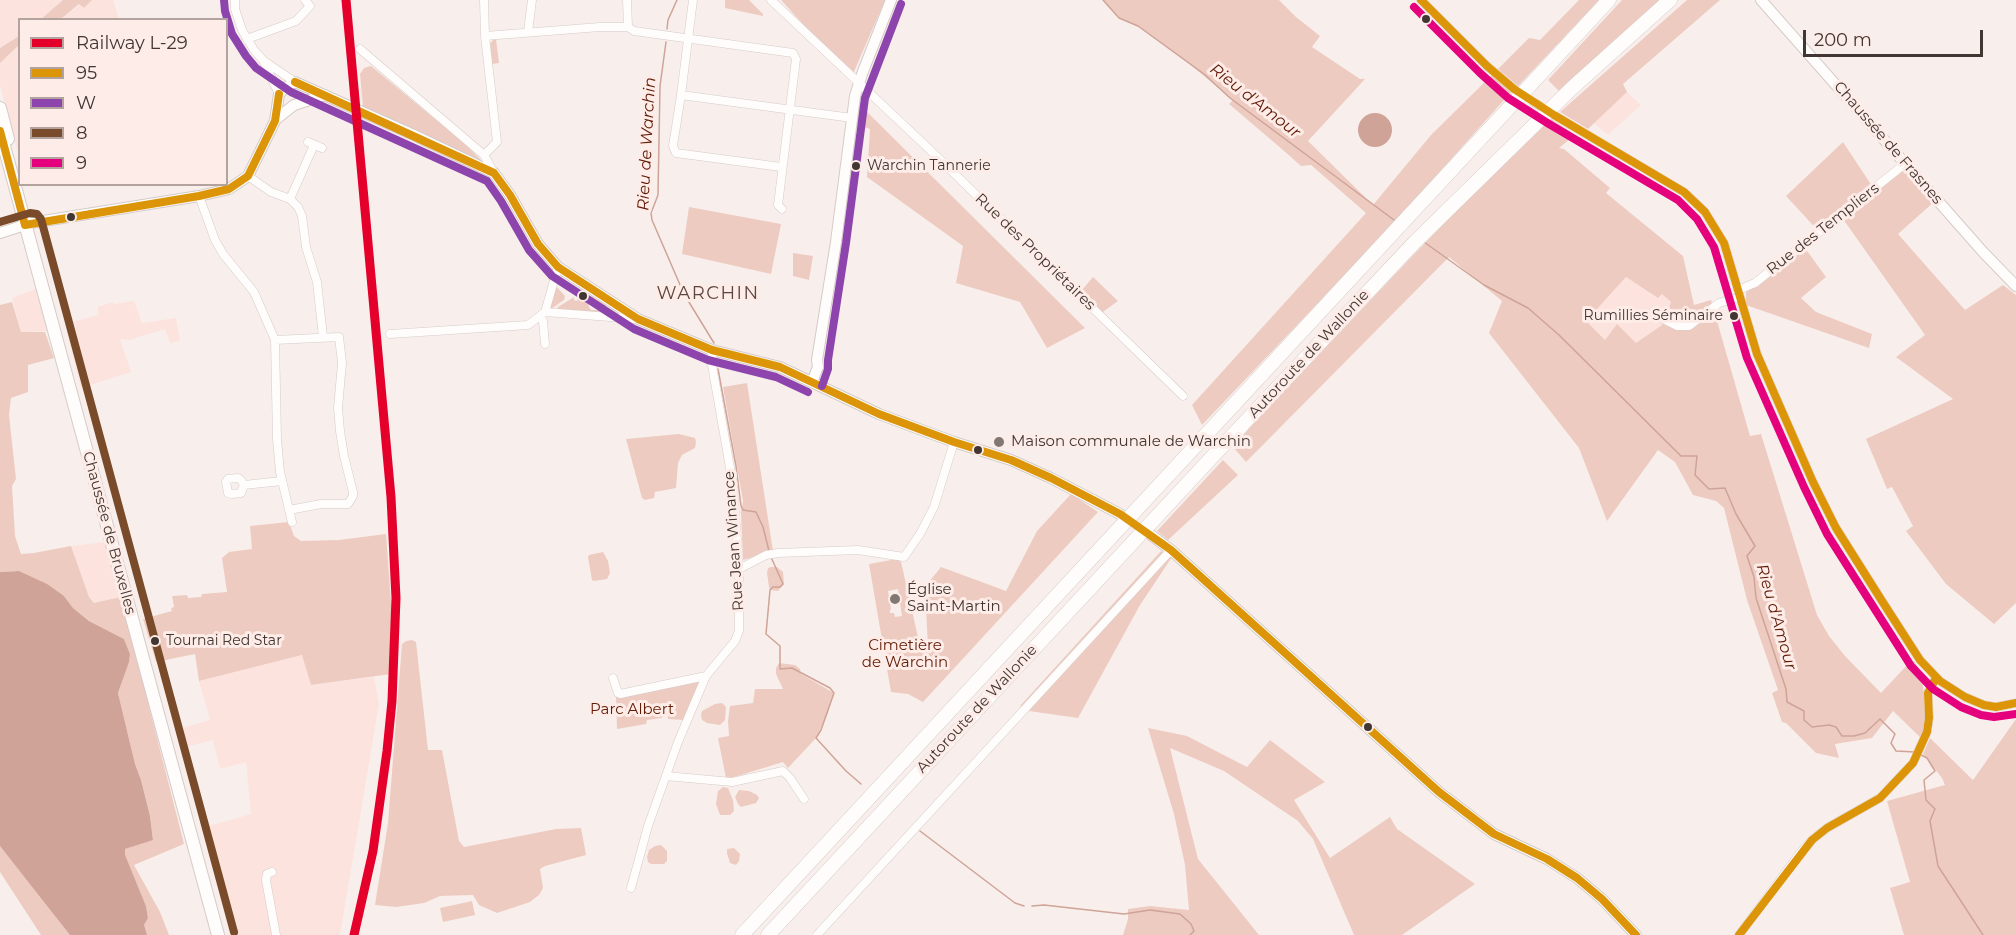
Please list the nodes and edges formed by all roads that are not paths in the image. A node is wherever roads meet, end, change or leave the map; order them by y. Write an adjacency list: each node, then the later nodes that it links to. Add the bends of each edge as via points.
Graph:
1 (235, 0): 17 (street, via 238,20)
2 (484, 0): 15 (street)
3 (532, 0): 14 (street)
4 (627, 0): 13 (street)
5 (693, 0): 16 (street)
6 (771, 0): 21 (street, Rue des Propriétaires)
7 (891, 0): 21 (street)
8 (1421, 0): 22 (street)
9 (1609, 0): 77 (highway, Autoroute de Wallonie)
10 (1670, 0): 83 (highway, Autoroute de Wallonie, via 1572,88 1415,242)
11 (1761, 0): 35 (street, Chaussée de Frasnes)
12 (308, 3): 17 (street, via 296,21)
13 (628, 27): 14 (street); 16 (street)
14 (528, 32): 15 (street)
15 (485, 36): 34 (street, via 497,142)
16 (688, 38): 25 (street); 28 (street, via 793,53 796,58)
17 (247, 39): 19 (street)
18 (360, 49): 34 (street)
19 (263, 60): 20 (street); 23 (street)
20 (292, 82): 23 (street); 24 (street); 26 (street)
21 (859, 84): 30 (street); 59 (street, Rue des Propriétaires)
22 (1514, 89)
23 (279, 94): 31 (street)
24 (325, 95): 26 (street); 37 (street)
25 (681, 95): 28 (street); 36 (street, via 673,146 676,153)
26 (291, 107): 31 (street)
27 (0, 108): 38 (main road, Chaussée de Bruxelles)
28 (790, 109): 30 (street); 36 (street)
29 (1554, 115): 48 (street, via 1691,198 1722,239)
30 (852, 118): 58 (street, via 818,367)
31 (275, 121): 39 (street)
32 (0, 131): 44 (main road, Chaussée de Bruxelles)
33 (315, 145): 42 (street)
34 (484, 155): 37 (street)
35 (1906, 163): 47 (street, Chaussée de Frasnes); 48 (street, Rue des Templiers)
36 (781, 167): 43 (street, via 778,205)
37 (494, 173): 46 (street, via 538,243)
38 (18, 175)
39 (248, 176): 41 (street, via 229,189); 42 (street)
40 (21, 186): 44 (main road, Chaussée de Bruxelles)
41 (199, 196): 44 (street); 55 (street, via 215,240 254,292)
42 (290, 199): 54 (street, via 302,216 317,282)
43 (782, 209)
44 (28, 224): 45 (street); 78 (main road, Chaussée de Bruxelles); 79 (main road, Chaussée de Bruxelles)
45 (0, 233)
46 (558, 267): 49 (street); 51 (street)
47 (2016, 286)
48 (1739, 293): 50 (street, Rue des Templiers, via 1689,326 1677,326); 71 (street, via 1757,354 1824,505 1909,643)
49 (545, 312): 51 (street); 53 (street, via 528,325)
50 (1661, 318)
51 (638, 319): 57 (street)
52 (543, 321): 56 (street)
53 (390, 334)
54 (323, 337): 55 (street); 63 (street, via 339,337 340,341 338,408 353,496 348,504)
55 (275, 340): 61 (street)
56 (545, 344)
57 (712, 350): 58 (street, via 780,367); 68 (street, Rue Jean Winance, via 733,486)
58 (808, 380): 60 (street, via 879,414)
59 (1183, 396)
60 (954, 442): 64 (street, via 1011,460); 68 (street, via 934,507 904,557 858,550 778,553)
61 (282, 481): 62 (street); 63 (street)
62 (244, 485)
63 (289, 510): 65 (street)
64 (1120, 514)
65 (292, 522)
66 (1151, 535): 67 (street)
67 (1171, 550): 84 (street); 85 (street, via 1439,792 1494,834 1577,878)
68 (739, 569): 69 (street, Rue Jean Winance, via 739,631)
69 (706, 676): 70 (street, via 620,694); 73 (street, Rue Jean Winance)
70 (613, 678)
71 (1936, 678): 72 (street, via 1984,705); 86 (street, via 1929,690 1929,728 1918,754 1883,796 1812,840)
72 (2016, 703)
73 (666, 776): 74 (street, via 732,782 783,771); 76 (street, Rue Jean Winance)
74 (804, 799)
75 (272, 872): 80 (street, via 266,880)
76 (631, 888)
77 (764, 911): 81 (highway, via 747,919); 82 (highway, Autoroute de Wallonie)
78 (218, 935)
79 (224, 935)
80 (276, 935)
81 (731, 935)
82 (742, 935)
83 (768, 935)
84 (817, 935)
85 (1636, 935)
86 (1739, 935)

